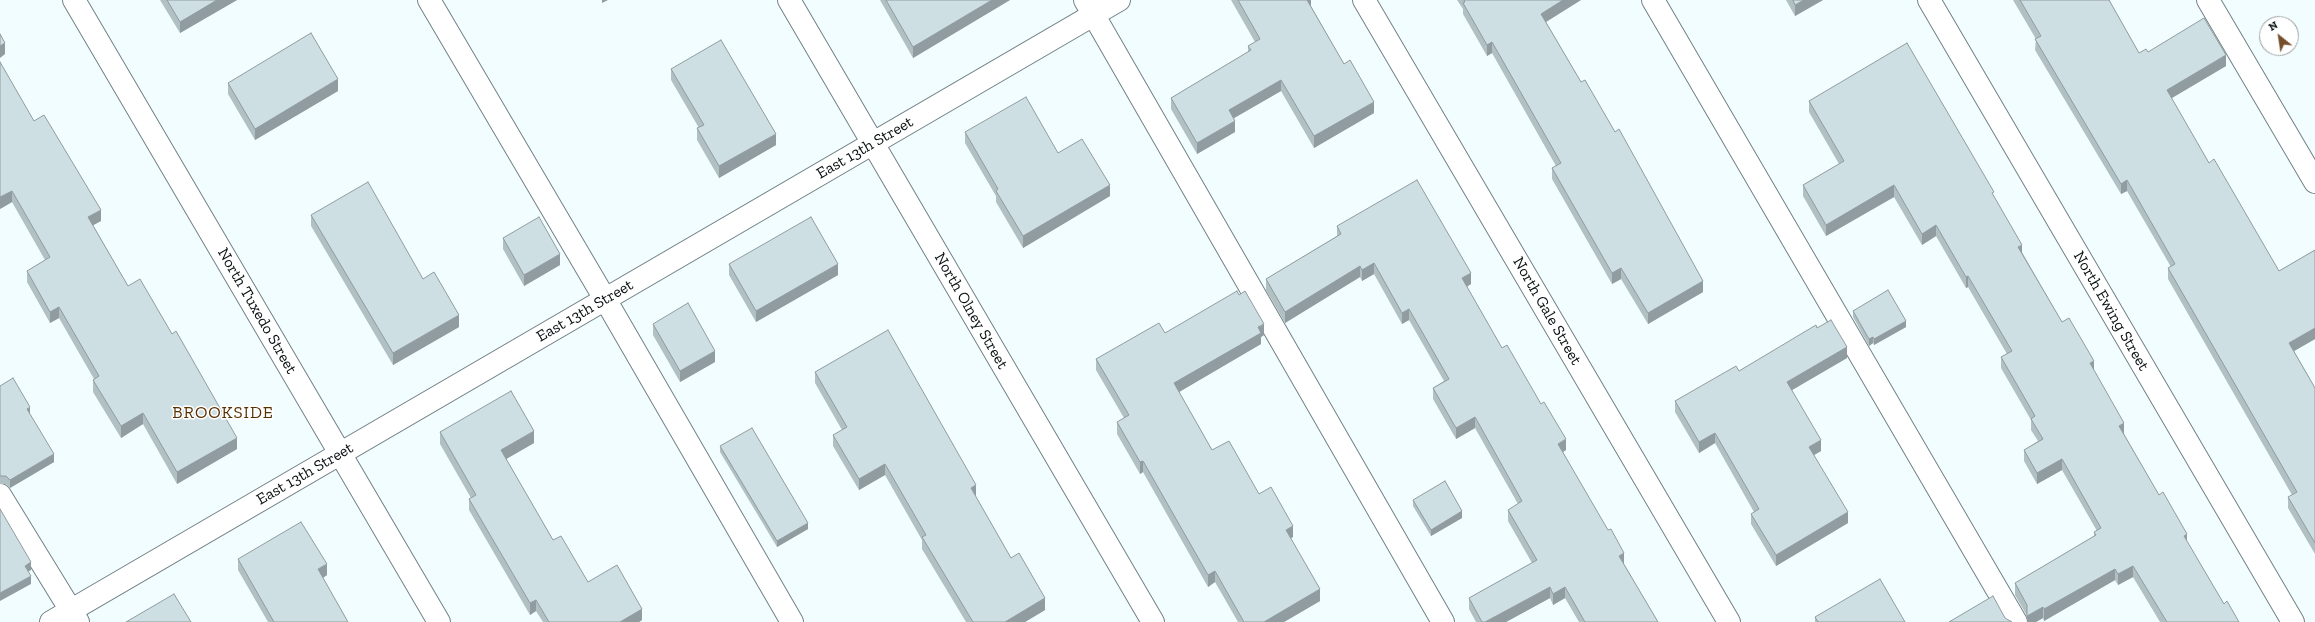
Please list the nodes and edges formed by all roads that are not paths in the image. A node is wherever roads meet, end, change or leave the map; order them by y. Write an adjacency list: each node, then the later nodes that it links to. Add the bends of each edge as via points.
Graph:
1 (74, 0): 13 (street, North Tuxedo Street)
2 (429, 0): 12 (street)
3 (790, 0): 10 (street, North Olney Street)
4 (1119, 0): 9 (street, East 13th Street)
5 (1364, 0): 21 (street, North Gale Street)
6 (1653, 0): 22 (street)
7 (1929, 0): 23 (street, North Ewing Street)
8 (2208, 0): 11 (street)
9 (1089, 8): 10 (street, East 13th Street); 20 (street)
10 (873, 144): 12 (street, East 13th Street); 19 (street, North Olney Street)
11 (2315, 182)
12 (605, 299): 13 (street, East 13th Street); 18 (street)
13 (340, 453): 15 (street, East 13th Street); 17 (street, North Tuxedo Street)
14 (0, 495): 15 (street)
15 (74, 617): 16 (street, East 13th Street)
16 (51, 622)
17 (439, 622)
18 (792, 622)
19 (1153, 622)
20 (1443, 622)
21 (1729, 622)
22 (2016, 622)
23 (2293, 622)

